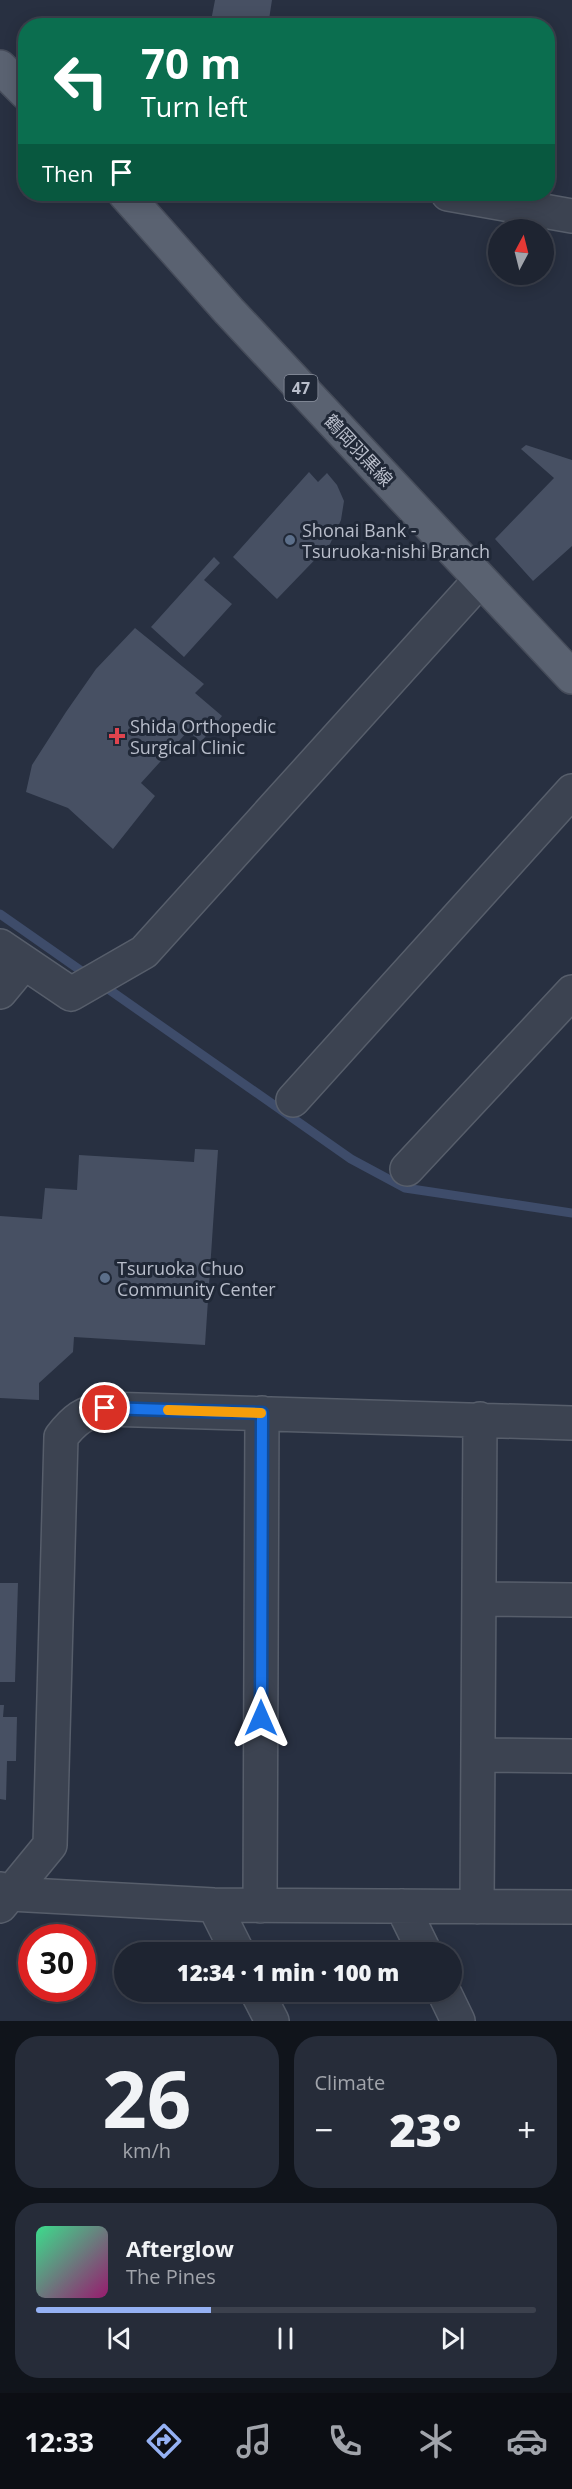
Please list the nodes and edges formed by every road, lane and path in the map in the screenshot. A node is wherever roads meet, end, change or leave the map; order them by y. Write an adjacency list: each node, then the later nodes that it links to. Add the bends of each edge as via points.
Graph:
1 (0, 67): 2 (main road)
2 (18, 85)
3 (131, 201): 6 (main road, 鶴岡羽黒線 / 47, via 229,312)
4 (487, 201): 5 (street)
5 (572, 216)
6 (480, 580): 7 (main road, 鶴岡羽黒線 / 47); 9 (street, via 144,952 71,994)
7 (572, 677)
8 (572, 791): 12 (street)
9 (12, 955): 10 (street)
10 (0, 992)
11 (572, 992): 13 (street)
12 (293, 1100)
13 (407, 1169)
14 (262, 1413): 15 (street); 21 (street, via 105,1408 88,1412 61,1437 50,1845); 23 (street)
15 (480, 1419): 16 (street); 17 (street)
16 (572, 1423)
17 (479, 1599): 18 (street); 19 (street)
18 (572, 1600)
19 (478, 1755): 20 (street); 25 (street)
20 (572, 1756)
21 (4, 1897): 22 (street)
22 (214, 1905): 23 (street); 27 (street)
23 (260, 1906): 24 (street)
24 (402, 1906): 25 (street); 28 (street)
25 (477, 1907): 26 (street)
26 (572, 1908)
27 (232, 1942)
28 (420, 1942)
29 (262, 2002): 31 (street)
30 (449, 2002): 32 (street)
31 (272, 2021)
32 (458, 2021)

